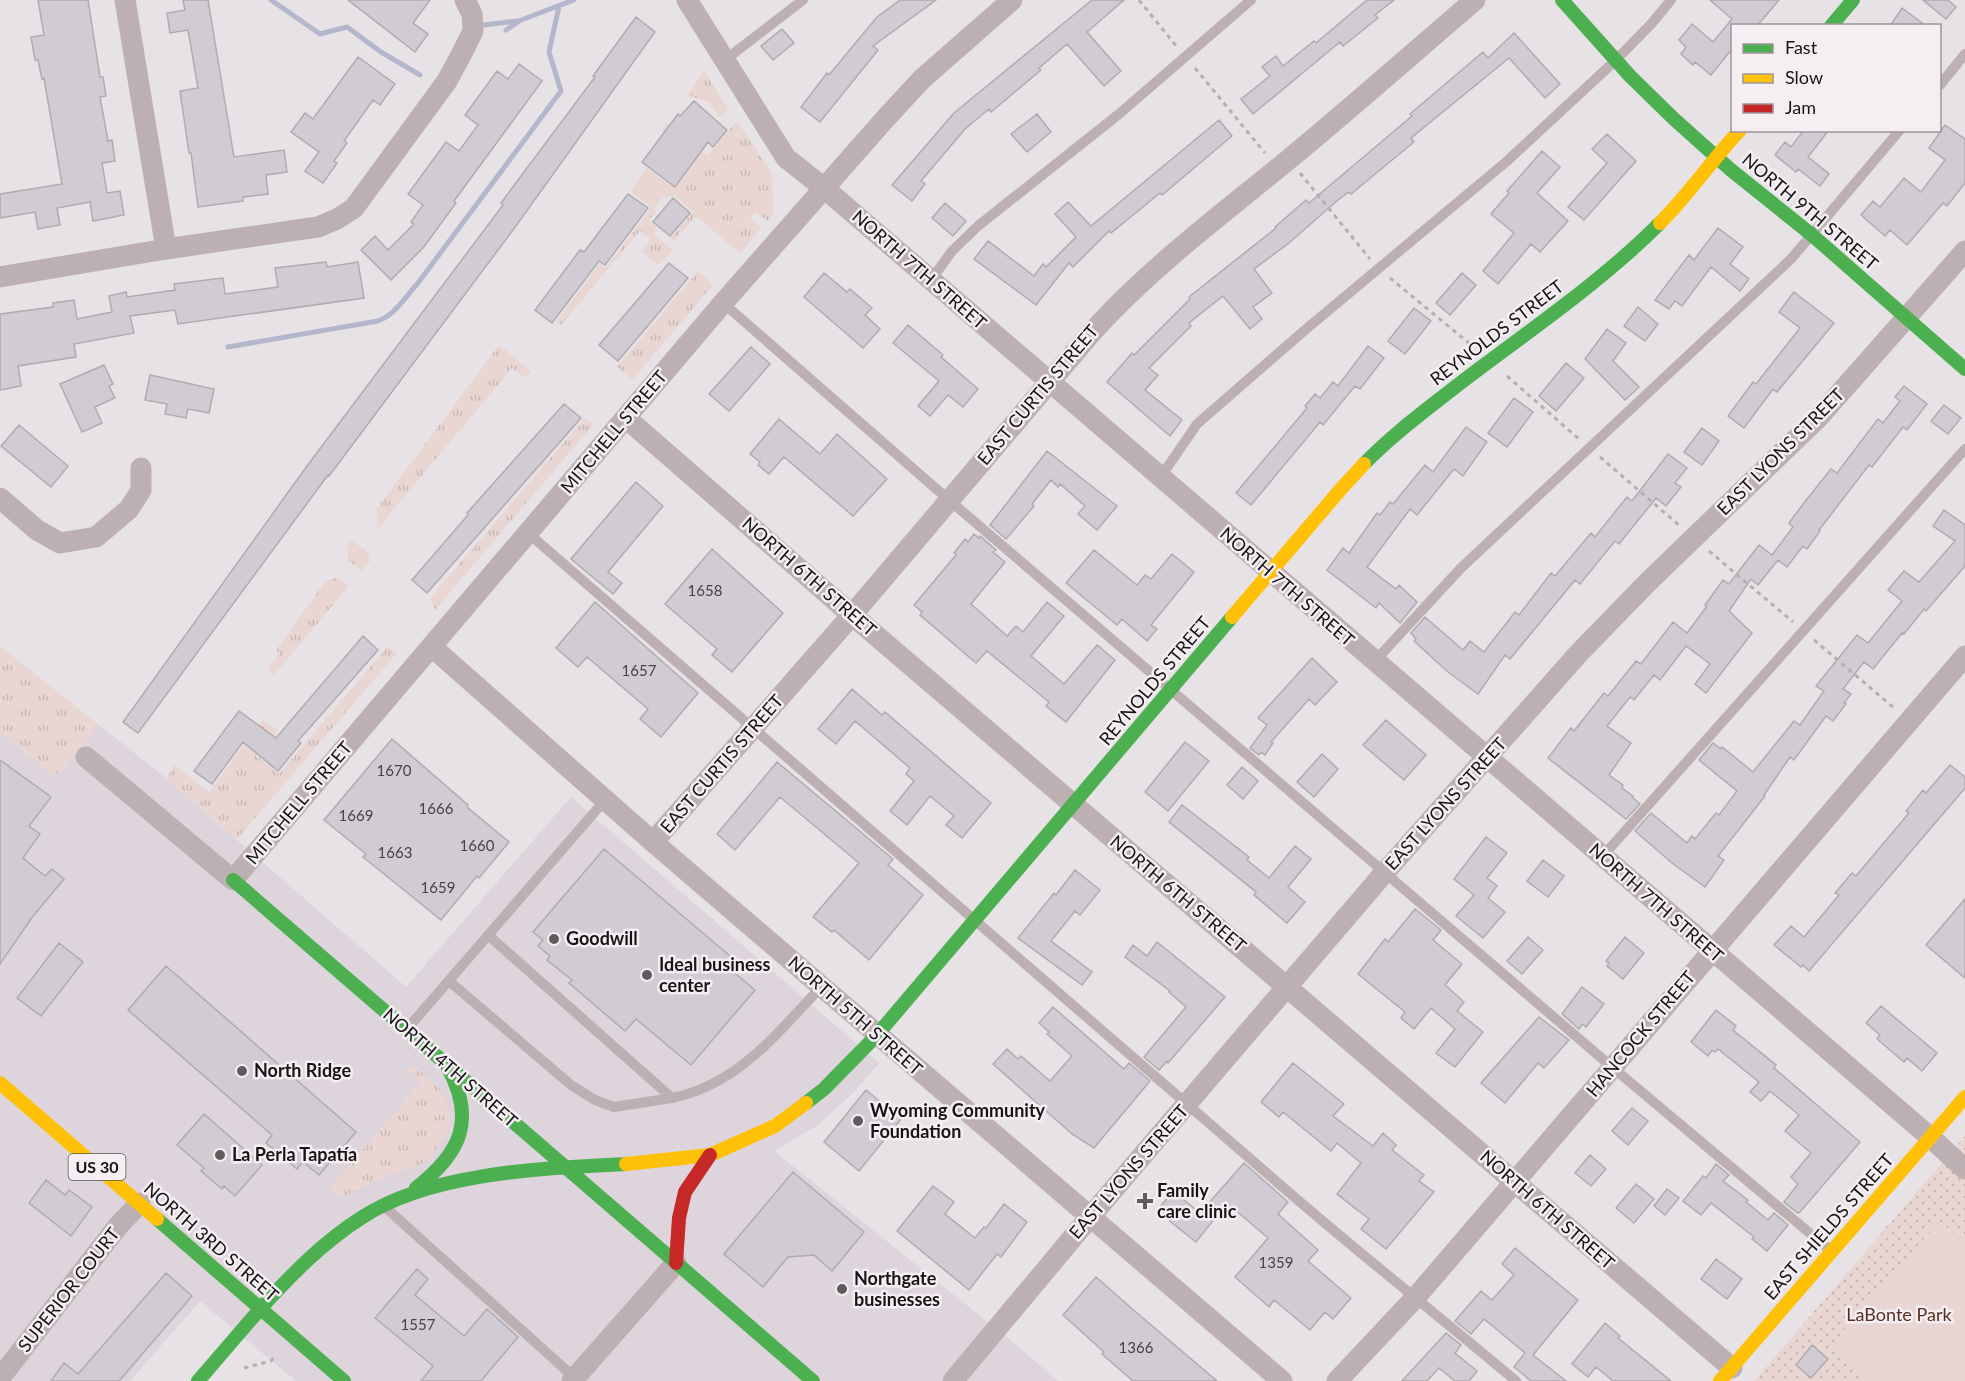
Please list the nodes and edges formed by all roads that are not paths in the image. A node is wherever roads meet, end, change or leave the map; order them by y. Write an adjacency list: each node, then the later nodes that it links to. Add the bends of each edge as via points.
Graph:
1 (125, 0): 21 (street)
2 (465, 0): 21 (street, via 472,14 473,31 461,55 447,81 354,208 318,227)
3 (687, 0): 13 (street, NORTH 7TH STREET)
4 (803, 0): 13 (lane)
5 (1012, 0): 19 (street, MITCHELL STREET, via 922,79)
6 (1251, 0): 24 (lane, via 1186,58 978,226 952,251)
7 (1475, 0): 28 (street, EAST CURTIS STREET, via 1122,298)
8 (1562, 0): 14 (main road, NORTH 9TH STREET)
9 (1671, 0): 14 (lane)
10 (1853, 0): 11 (main road)
11 (1833, 24)
12 (1965, 54): 15 (lane)
13 (725, 60): 19 (street, NORTH 7TH STREET, via 786,158)
14 (1616, 60): 18 (main road, NORTH 9TH STREET); 32 (lane, via 1506,162 1197,424)
15 (1941, 83)
16 (1738, 132): 18 (main road, REYNOLDS STREET)
17 (1898, 132): 20 (lane)
18 (1715, 156): 20 (main road, NORTH 9TH STREET); 36 (main road, REYNOLDS STREET, via 1692,188 1634,249 1403,427 1373,455)
19 (824, 188): 24 (street, NORTH 7TH STREET); 25 (street, MITCHELL STREET)
20 (1812, 234): 26 (main road, NORTH 9TH STREET); 40 (lane, via 1761,288 1461,568)
21 (166, 249): 23 (street)
22 (1965, 251): 26 (street, EAST LYONS STREET)
23 (0, 277)
24 (931, 280): 28 (street, NORTH 7TH STREET)
25 (723, 303): 29 (street, MITCHELL STREET); 34 (lane)
26 (1907, 318): 27 (main road, NORTH 9TH STREET); 44 (street, EAST LYONS STREET, via 1818,418 1579,653)
27 (1965, 369)
28 (1049, 382): 32 (street, NORTH 7TH STREET); 34 (street, EAST CURTIS STREET)
29 (626, 418): 35 (street, MITCHELL STREET); 37 (street, NORTH 6TH STREET)
30 (1965, 449): 48 (lane)
31 (141, 468): 33 (street, via 141,490 129,509 96,537 60,543 37,530)
32 (1160, 478): 36 (street, NORTH 7TH STREET)
33 (0, 498)
34 (949, 500): 37 (street, EAST CURTIS STREET); 41 (lane)
35 (528, 533): 38 (street, MITCHELL STREET); 42 (lane)
36 (1270, 572): 40 (street, NORTH 7TH STREET); 41 (main road, REYNOLDS STREET)
37 (852, 615): 42 (street, EAST CURTIS STREET); 46 (street, NORTH 6TH STREET)
38 (432, 647): 45 (street, NORTH 5TH STREET); 50 (street, MITCHELL STREET)
39 (1965, 656): 53 (street, HANCOCK STREET)
40 (1374, 662): 44 (street, NORTH 7TH STREET)
41 (1172, 688): 46 (main road, REYNOLDS STREET); 49 (lane)
42 (752, 729): 47 (street, EAST CURTIS STREET); 51 (lane)
43 (86, 757): 50 (street, NORTH 4TH STREET)
44 (1487, 757): 48 (street, NORTH 7TH STREET); 49 (street, EAST LYONS STREET)
45 (605, 800): 47 (street, NORTH 5TH STREET); 52 (lane)
46 (1073, 805): 51 (main road, REYNOLDS STREET); 56 (street, NORTH 6TH STREET)
47 (653, 842): 55 (street, NORTH 5TH STREET)
48 (1602, 857): 53 (street, NORTH 7TH STREET)
49 (1385, 872): 56 (street, EAST LYONS STREET); 60 (lane)
50 (233, 880): 57 (main road, NORTH 4TH STREET)
51 (973, 920): 58 (main road, REYNOLDS STREET); 64 (lane)
52 (488, 935): 54 (lane); 63 (lane)
53 (1711, 951): 60 (street, HANCOCK STREET); 65 (street, NORTH 7TH STREET)
54 (449, 981): 57 (lane); 63 (lane, via 571,1085 595,1100 614,1107)
55 (820, 987): 58 (street, NORTH 5TH STREET); 63 (lane, via 752,1059 718,1082)
56 (1287, 987): 64 (street, EAST LYONS STREET); 69 (street, NORTH 6TH STREET)
57 (406, 1030): 59 (main road, NORTH 4TH STREET)
58 (877, 1035): 66 (main road, REYNOLDS STREET, via 825,1089 775,1126); 73 (street, NORTH 5TH STREET)
59 (446, 1065): 67 (main road, NORTH 4TH STREET); 70 (main road, via 460,1092 463,1110 456,1147 434,1175)
60 (1612, 1067): 69 (street, HANCOCK STREET); 74 (lane)
61 (0, 1083): 71 (main road, NORTH 3RD STREET / US 30)
62 (1965, 1097): 65 (main road, EAST SHIELDS STREET)
63 (672, 1098)
64 (1188, 1103): 73 (street, EAST LYONS STREET); 76 (lane)
65 (1930, 1137): 68 (street); 74 (main road, EAST SHIELDS STREET)
66 (710, 1155): 67 (main road, REYNOLDS STREET); 75 (main road, via 686,1192 679,1218)
67 (564, 1167): 70 (main road, via 450,1182); 75 (main road, NORTH 4TH STREET)
68 (1965, 1169)
69 (1514, 1183): 76 (street, HANCOCK STREET); 78 (street, NORTH 6TH STREET)
70 (406, 1195): 72 (main road)
71 (140, 1203): 77 (main road, NORTH 3RD STREET / US 30); 79 (street, SUPERIOR COURT)
72 (383, 1206): 77 (main road, via 326,1242); 80 (lane)
73 (1090, 1217): 84 (street, EAST LYONS STREET); 85 (street, NORTH 5TH STREET)
74 (1832, 1252): 78 (main road, EAST SHIELDS STREET)
75 (676, 1263): 80 (street); 83 (main road, NORTH 4TH STREET)
76 (1416, 1297): 86 (street, HANCOCK STREET); 87 (lane)
77 (260, 1309): 81 (main road); 82 (main road, NORTH 3RD STREET)
78 (1726, 1374)
79 (0, 1378)
80 (575, 1380)
81 (198, 1381)
82 (344, 1381)
83 (813, 1381)
84 (953, 1381)
85 (1282, 1381)
86 (1337, 1381)
87 (1516, 1381)

